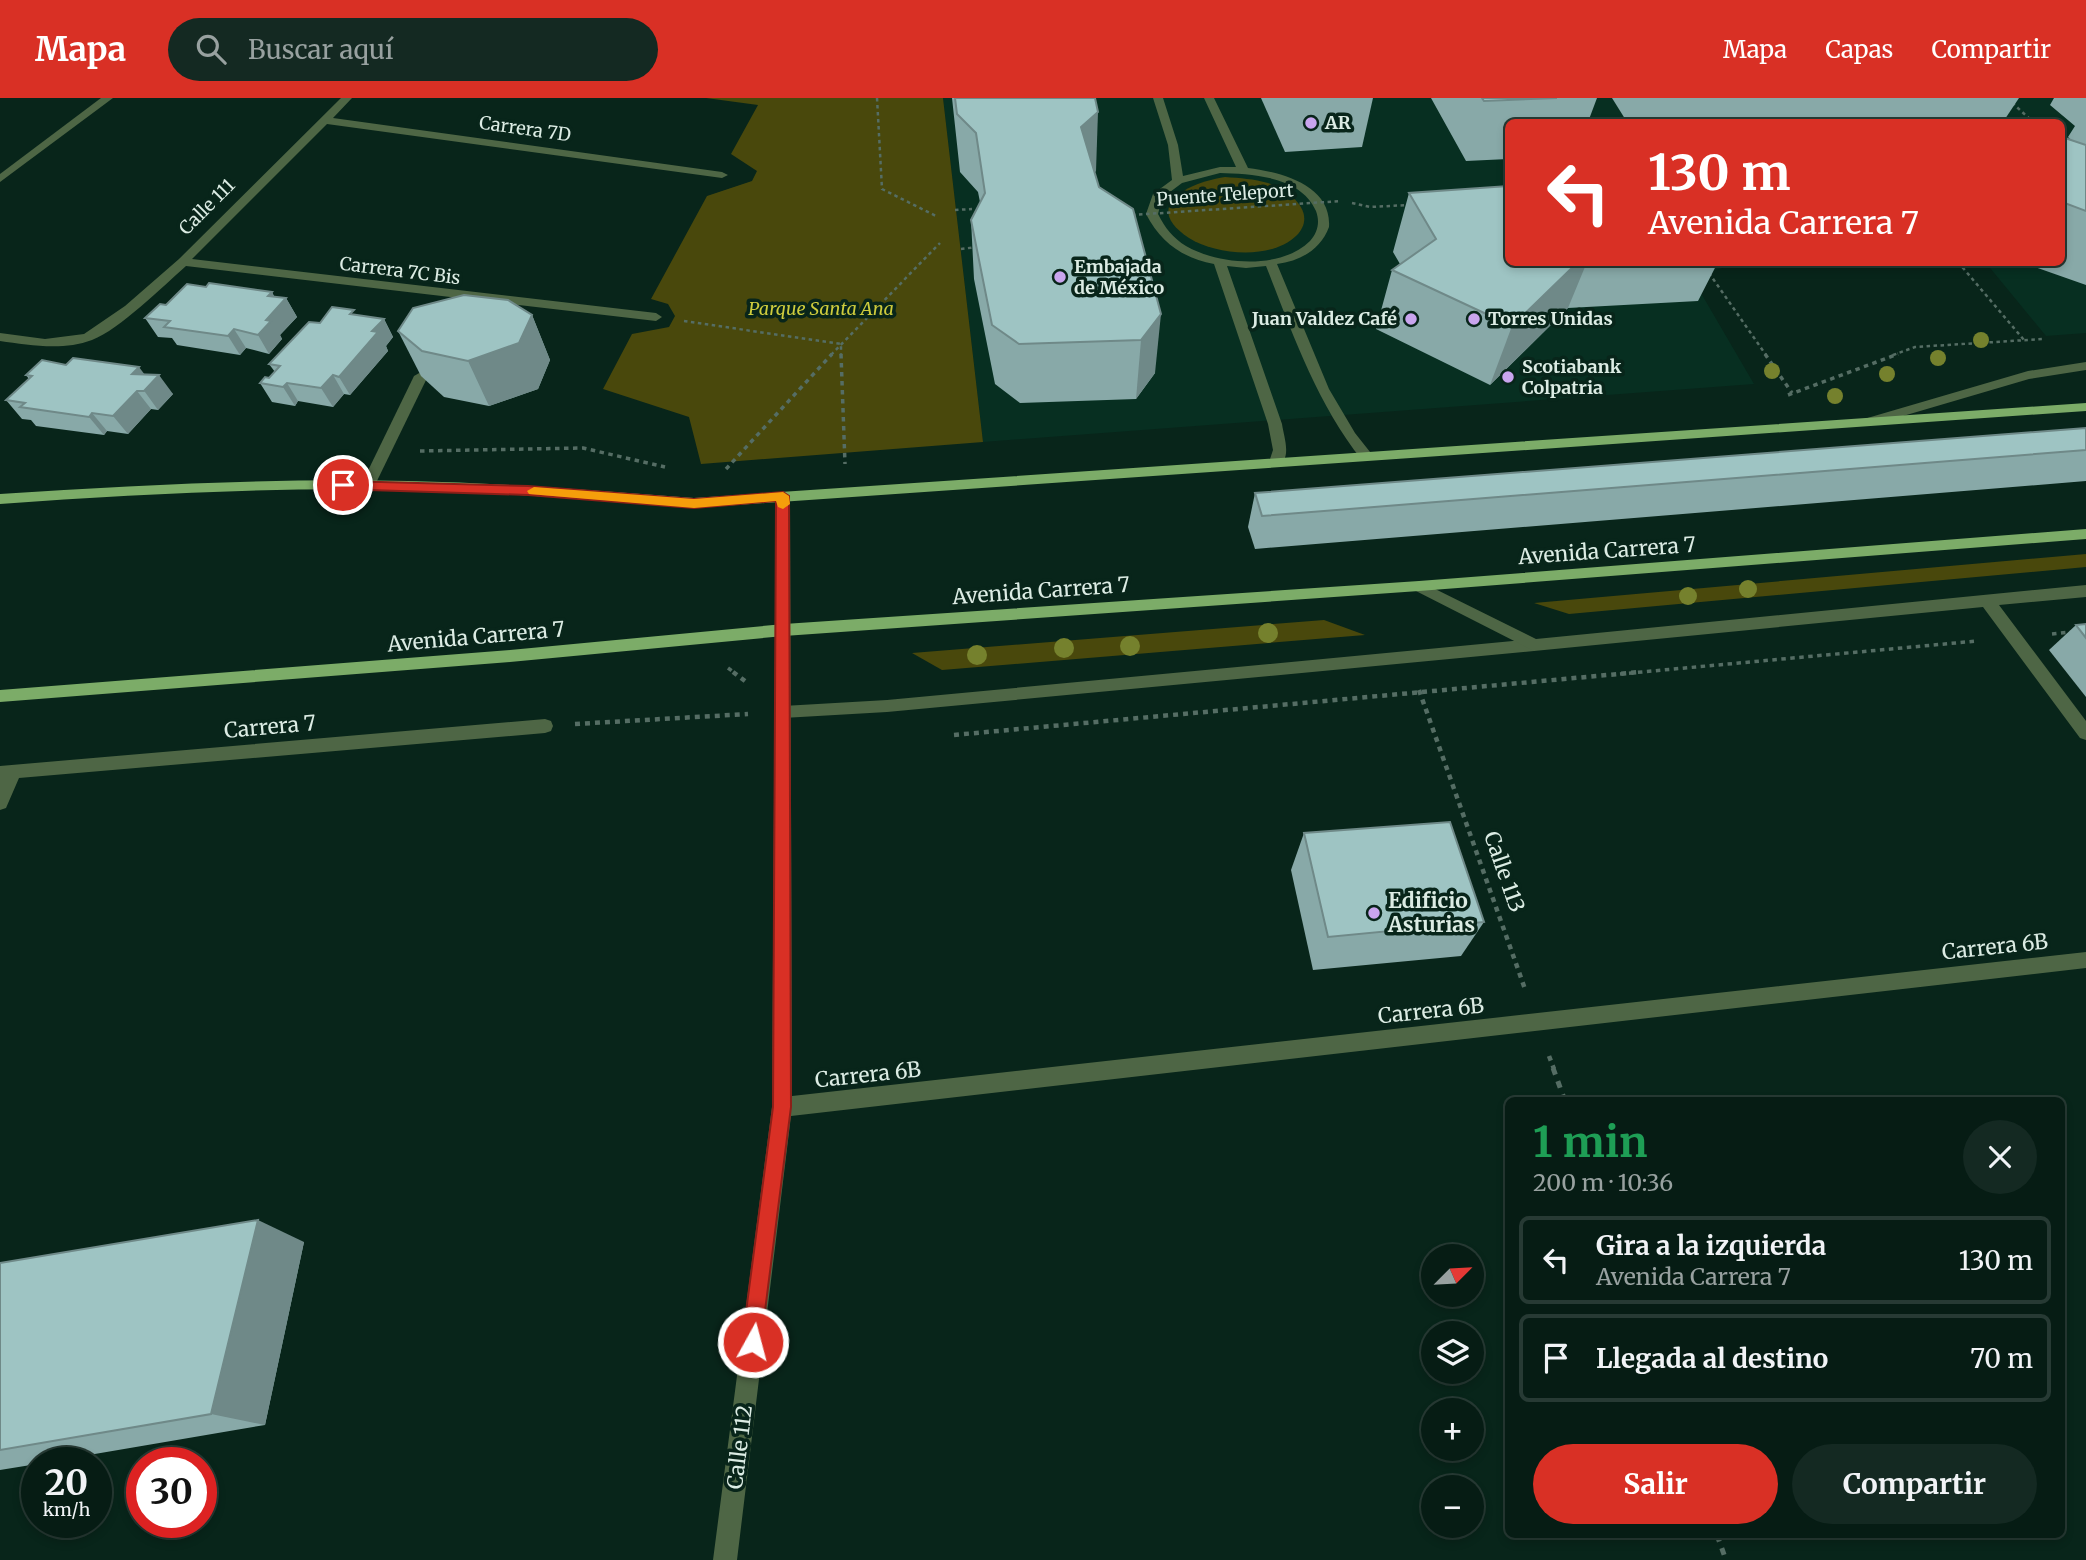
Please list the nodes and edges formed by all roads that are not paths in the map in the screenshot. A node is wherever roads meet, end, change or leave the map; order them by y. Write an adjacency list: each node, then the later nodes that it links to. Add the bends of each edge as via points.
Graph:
1 (108, 98): 8 (street)
2 (347, 98): 5 (street, Calle 111)
3 (1158, 98): 9 (street)
4 (1209, 98): 6 (street)
5 (323, 120): 7 (street, Carrera 7D); 10 (street, Calle 111)
6 (1243, 170): 9 (street, via 1198,173); 12 (street, via 1289,181 1306,191 1319,204 1324,218 1323,232 1313,245)
7 (722, 175)
8 (0, 179)
9 (1178, 180): 11 (street, via 1154,201 1155,227 1179,249)
10 (183, 262): 13 (street, Carrera 7C Bis, via 468,302); 14 (street, Calle 111, via 88,337 45,343)
11 (1220, 263): 12 (street); 20 (street, via 1275,424 1280,450)
12 (1271, 263): 19 (street, via 1332,409)
13 (656, 317)
14 (0, 337)
15 (2086, 366): 18 (street, via 2028,375)
16 (421, 376): 21 (street)
17 (2086, 407): 18 (main road)
18 (1869, 422): 19 (main road)
19 (1367, 457): 20 (main road)
20 (1276, 463): 22 (main road)
21 (368, 485): 22 (main road, via 694,503); 23 (main road, via 141,489)
22 (783, 496): 28 (street, Calle 112)
23 (0, 499)
24 (2086, 534): 25 (main road, Avenida Carrera 7)
25 (1419, 586): 28 (main road, Avenida Carrera 7); 29 (street)
26 (2086, 592): 27 (street)
27 (1988, 602): 29 (street); 33 (street)
28 (784, 630): 30 (main road, Avenida Carrera 7); 31 (street, Calle 112)
29 (1534, 645): 31 (street)
30 (0, 696)
31 (783, 712): 37 (street, Calle 112)
32 (545, 726): 34 (street, Carrera 7)
33 (2086, 733)
34 (7, 772): 35 (street)
35 (0, 803)
36 (2086, 960): 37 (street, Carrera 6B)
37 (782, 1107): 38 (street, Calle 112)
38 (725, 1560)

